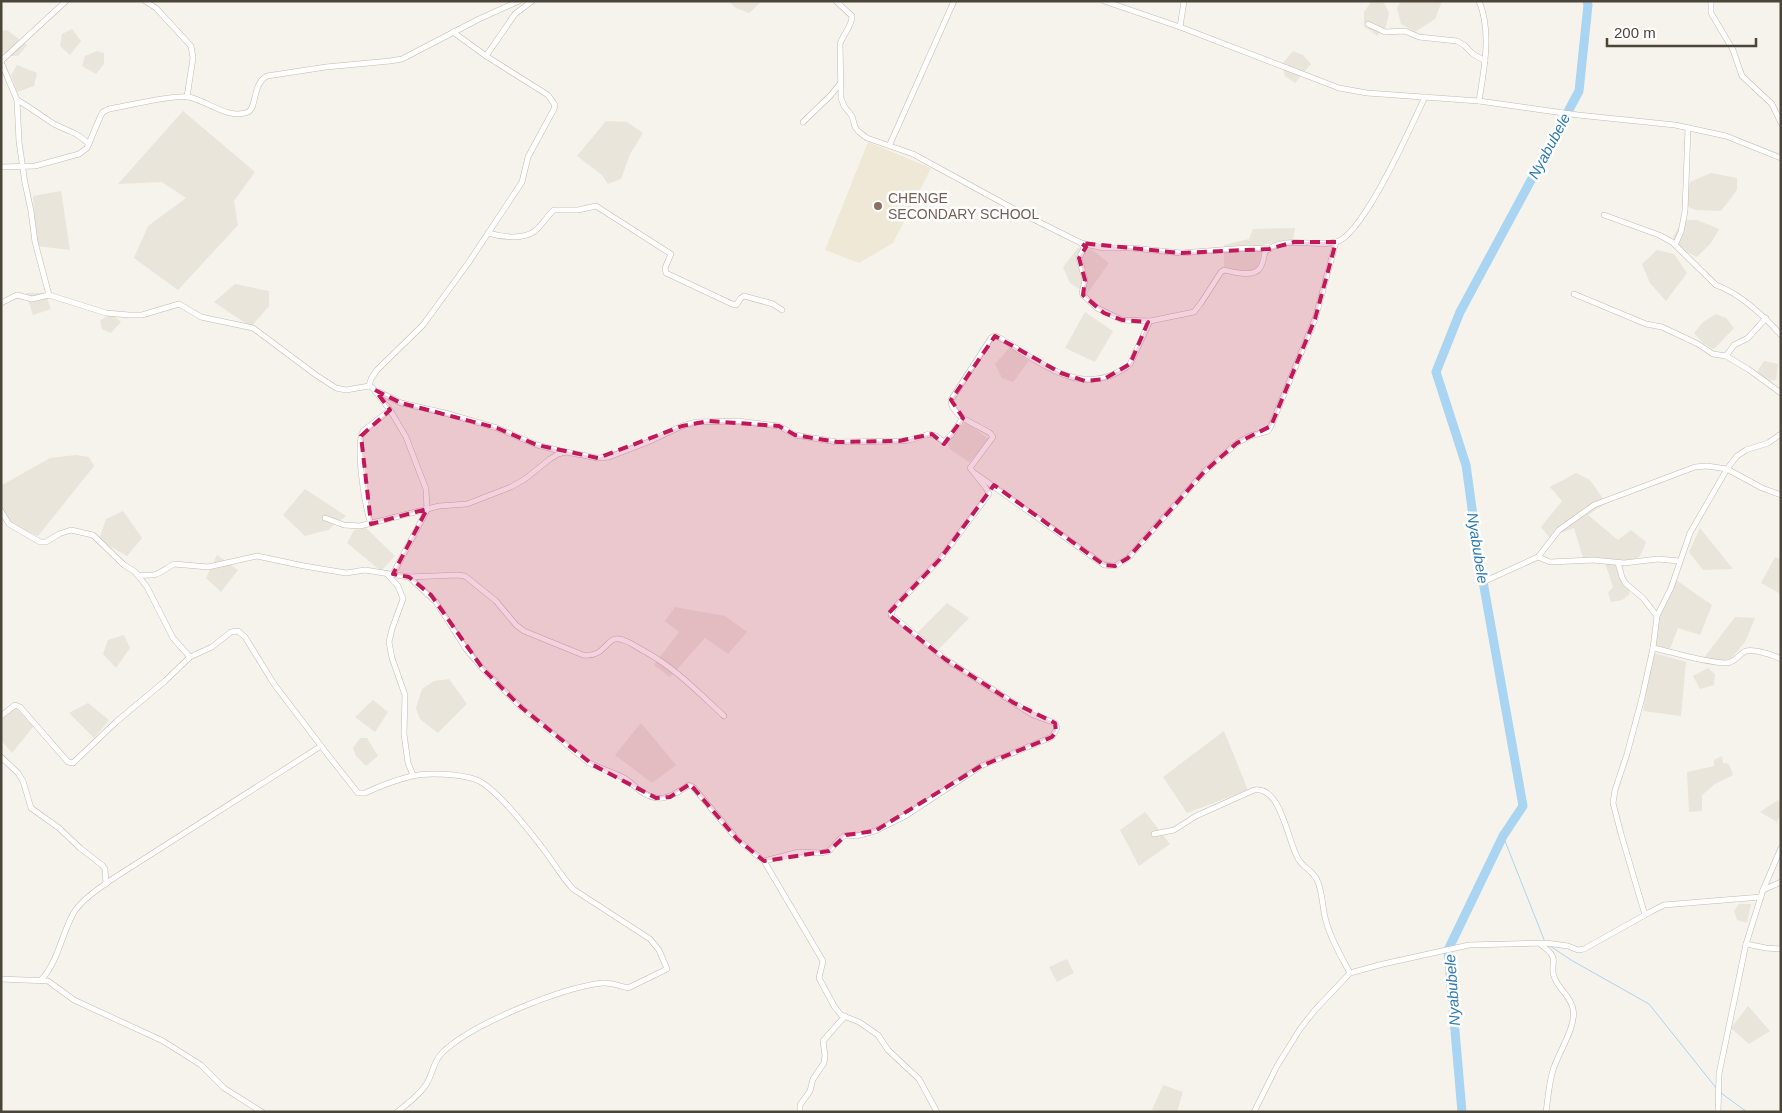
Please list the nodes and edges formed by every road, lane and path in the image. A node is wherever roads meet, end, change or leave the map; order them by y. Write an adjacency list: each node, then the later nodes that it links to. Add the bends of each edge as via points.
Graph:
1 (66, 1): 16 (street)
2 (145, 1): 18 (street, via 159,11 191,46 193,58)
3 (519, 1): 13 (street)
4 (532, 1): 14 (street, via 515,14)
5 (836, 1): 17 (street, via 852,16 840,44)
6 (954, 1): 26 (street)
7 (1104, 1): 12 (street)
8 (1184, 1): 12 (street)
9 (1478, 1): 15 (street, via 1484,15)
10 (1711, 1): 23 (street, via 1711,13 1733,50 1742,76 1772,104)
11 (1368, 24): 15 (street, via 1385,32 1405,31 1457,41)
12 (1180, 27): 19 (street, via 1339,88)
13 (453, 32): 14 (street); 18 (street, via 396,60 266,76 257,86 252,109 246,112 231,113)
14 (486, 56): 31 (street, via 548,95 555,105 528,156 522,182)
15 (1485, 61): 21 (street)
16 (1, 62): 20 (street)
17 (840, 84): 22 (street); 26 (street, via 842,103 859,132 867,138)
18 (187, 97): 25 (street, via 106,110)
19 (1425, 97): 21 (street); 32 (street, via 1368,207 1346,238)
20 (17, 100): 25 (street, via 76,133); 29 (street)
21 (1479, 101): 24 (street)
22 (803, 122)
23 (1781, 123)
24 (1688, 128): 27 (street, via 1726,136); 34 (street, via 1685,211)
25 (88, 144): 29 (street, via 79,154)
26 (890, 144): 33 (street)
27 (1781, 158)
28 (1, 167): 29 (street)
29 (22, 168): 36 (street, via 35,242)
30 (1604, 215): 34 (street, via 1659,235)
31 (488, 233): 39 (street, via 502,236 527,234 538,228 554,210 596,206 671,254 664,268 668,274 732,304 736,305 744,296 773,304); 44 (street, via 423,325 380,366)
32 (1336, 242): 35 (street, via 1294,242); 52 (street, via 1315,319 1271,426 1237,444 1210,466 1128,558 1116,566 1104,565 1085,554)
33 (1081, 243): 35 (street, via 1103,248 1181,253); 41 (street, via 1084,248 1079,258 1085,280 1083,295 1097,308 1122,320)
34 (1675, 245): 40 (street, via 1716,285)
35 (1269, 249): 41 (street, via 1257,271 1220,272 1194,312)
36 (49, 294): 38 (street, via 32,299 17,295); 44 (street, via 119,315 142,315 182,305 201,317 253,328 336,388 346,390)
37 (1574, 294): 43 (street, via 1646,324 1662,327 1712,354)
38 (1, 303)
39 (782, 310)
40 (1766, 318): 42 (street); 43 (street)
41 (1150, 321): 48 (street, via 1130,364 1104,379 1085,381 1061,373 995,336 991,338 951,400 952,407)
42 (1781, 334)
43 (1726, 356): 46 (street)
44 (369, 386): 45 (street)
45 (375, 390): 47 (street); 50 (street, via 401,403 445,413)
46 (1781, 393)
47 (390, 410): 54 (street, via 406,437 426,489); 57 (street, via 361,436 362,472)
48 (963, 418): 50 (street, via 944,442 929,434 899,441 837,442 795,435 779,426 709,421 682,426 609,457); 52 (street, via 993,437 971,464)
49 (1781, 434): 51 (street, via 1768,443 1746,450)
50 (566, 452): 54 (street, via 550,459 511,487 467,504)
51 (1727, 469): 53 (street); 58 (street, via 1696,466 1594,505 1559,530); 59 (street, via 1700,513)
52 (971, 471): 77 (street, via 989,492 987,498 891,615 945,659 1039,718 1054,723 1057,728 1055,734 981,766 875,831 846,835 830,851 799,852)
53 (1781, 495)
54 (427, 510): 57 (street); 63 (street)
55 (1, 511): 61 (street, via 9,524 40,542 71,530 90,533)
56 (326, 518): 57 (street, via 349,526)
57 (371, 524)
58 (1538, 557): 60 (street, via 1550,562); 65 (street)
59 (1679, 561): 60 (street); 66 (street)
60 (1618, 562): 66 (street, via 1625,583)
61 (138, 574): 62 (street, via 161,574 174,564 208,567 257,556 346,573 365,570); 68 (street, via 173,638)
62 (386, 574): 63 (street); 74 (street, via 398,586 403,599 389,642 405,695 404,734)
63 (393, 574): 64 (street)
64 (410, 577): 71 (street, via 465,576 496,601 524,631 583,655 595,655 616,639 625,641 664,663); 77 (street, via 436,602 478,664 522,708 562,741 593,765 621,776 650,796 663,799 690,785 737,839)
65 (1483, 582)
66 (1657, 616): 67 (street)
67 (1653, 648): 69 (street, via 1699,660 1727,663 1748,651); 82 (street, via 1613,802)
68 (190, 657): 70 (street, via 73,764 20,707 15,706); 72 (street, via 212,647 231,632 241,632 274,684)
69 (1781, 658)
70 (1, 716)
71 (724, 716)
72 (321, 746): 74 (street, via 358,793); 79 (street)
73 (1, 757): 79 (street, via 23,781 31,808 60,828 102,865)
74 (413, 775): 91 (street, via 456,775 477,780 488,788 528,830 573,889 650,939 667,968 628,988 602,983 569,991 489,1023 444,1051 436,1059 424,1088)
75 (1154, 834): 86 (street, via 1174,830 1196,816 1254,790 1264,791 1280,811 1299,860 1318,880 1329,931)
76 (1780, 851): 80 (street)
77 (764, 861): 89 (street, via 819,951 823,961 818,978 834,1006)
78 (1781, 882): 80 (street)
79 (106, 884): 88 (street, via 75,911 50,969)
80 (1763, 890): 81 (street)
81 (1761, 898): 82 (street, via 1672,904 1658,907); 84 (street)
82 (1645, 915): 83 (street, via 1584,949)
83 (1539, 944): 86 (street, via 1469,945); 95 (street, via 1552,954 1555,979 1570,1000 1574,1016 1553,1070)
84 (1746, 944): 85 (street); 96 (street, via 1719,1074)
85 (1781, 949)
86 (1350, 973): 94 (street, via 1300,1029)
87 (1, 980): 88 (street)
88 (41, 980): 90 (street, via 48,981 74,1000 163,1041 201,1065 224,1088)
89 (845, 1016): 92 (street, via 823,1041 824,1063 800,1105); 93 (street, via 878,1035 888,1050 919,1079)
90 (262, 1112)
91 (397, 1112)
92 (800, 1112)
93 (937, 1112)
94 (1254, 1112)
95 (1546, 1112)
96 (1718, 1112)

